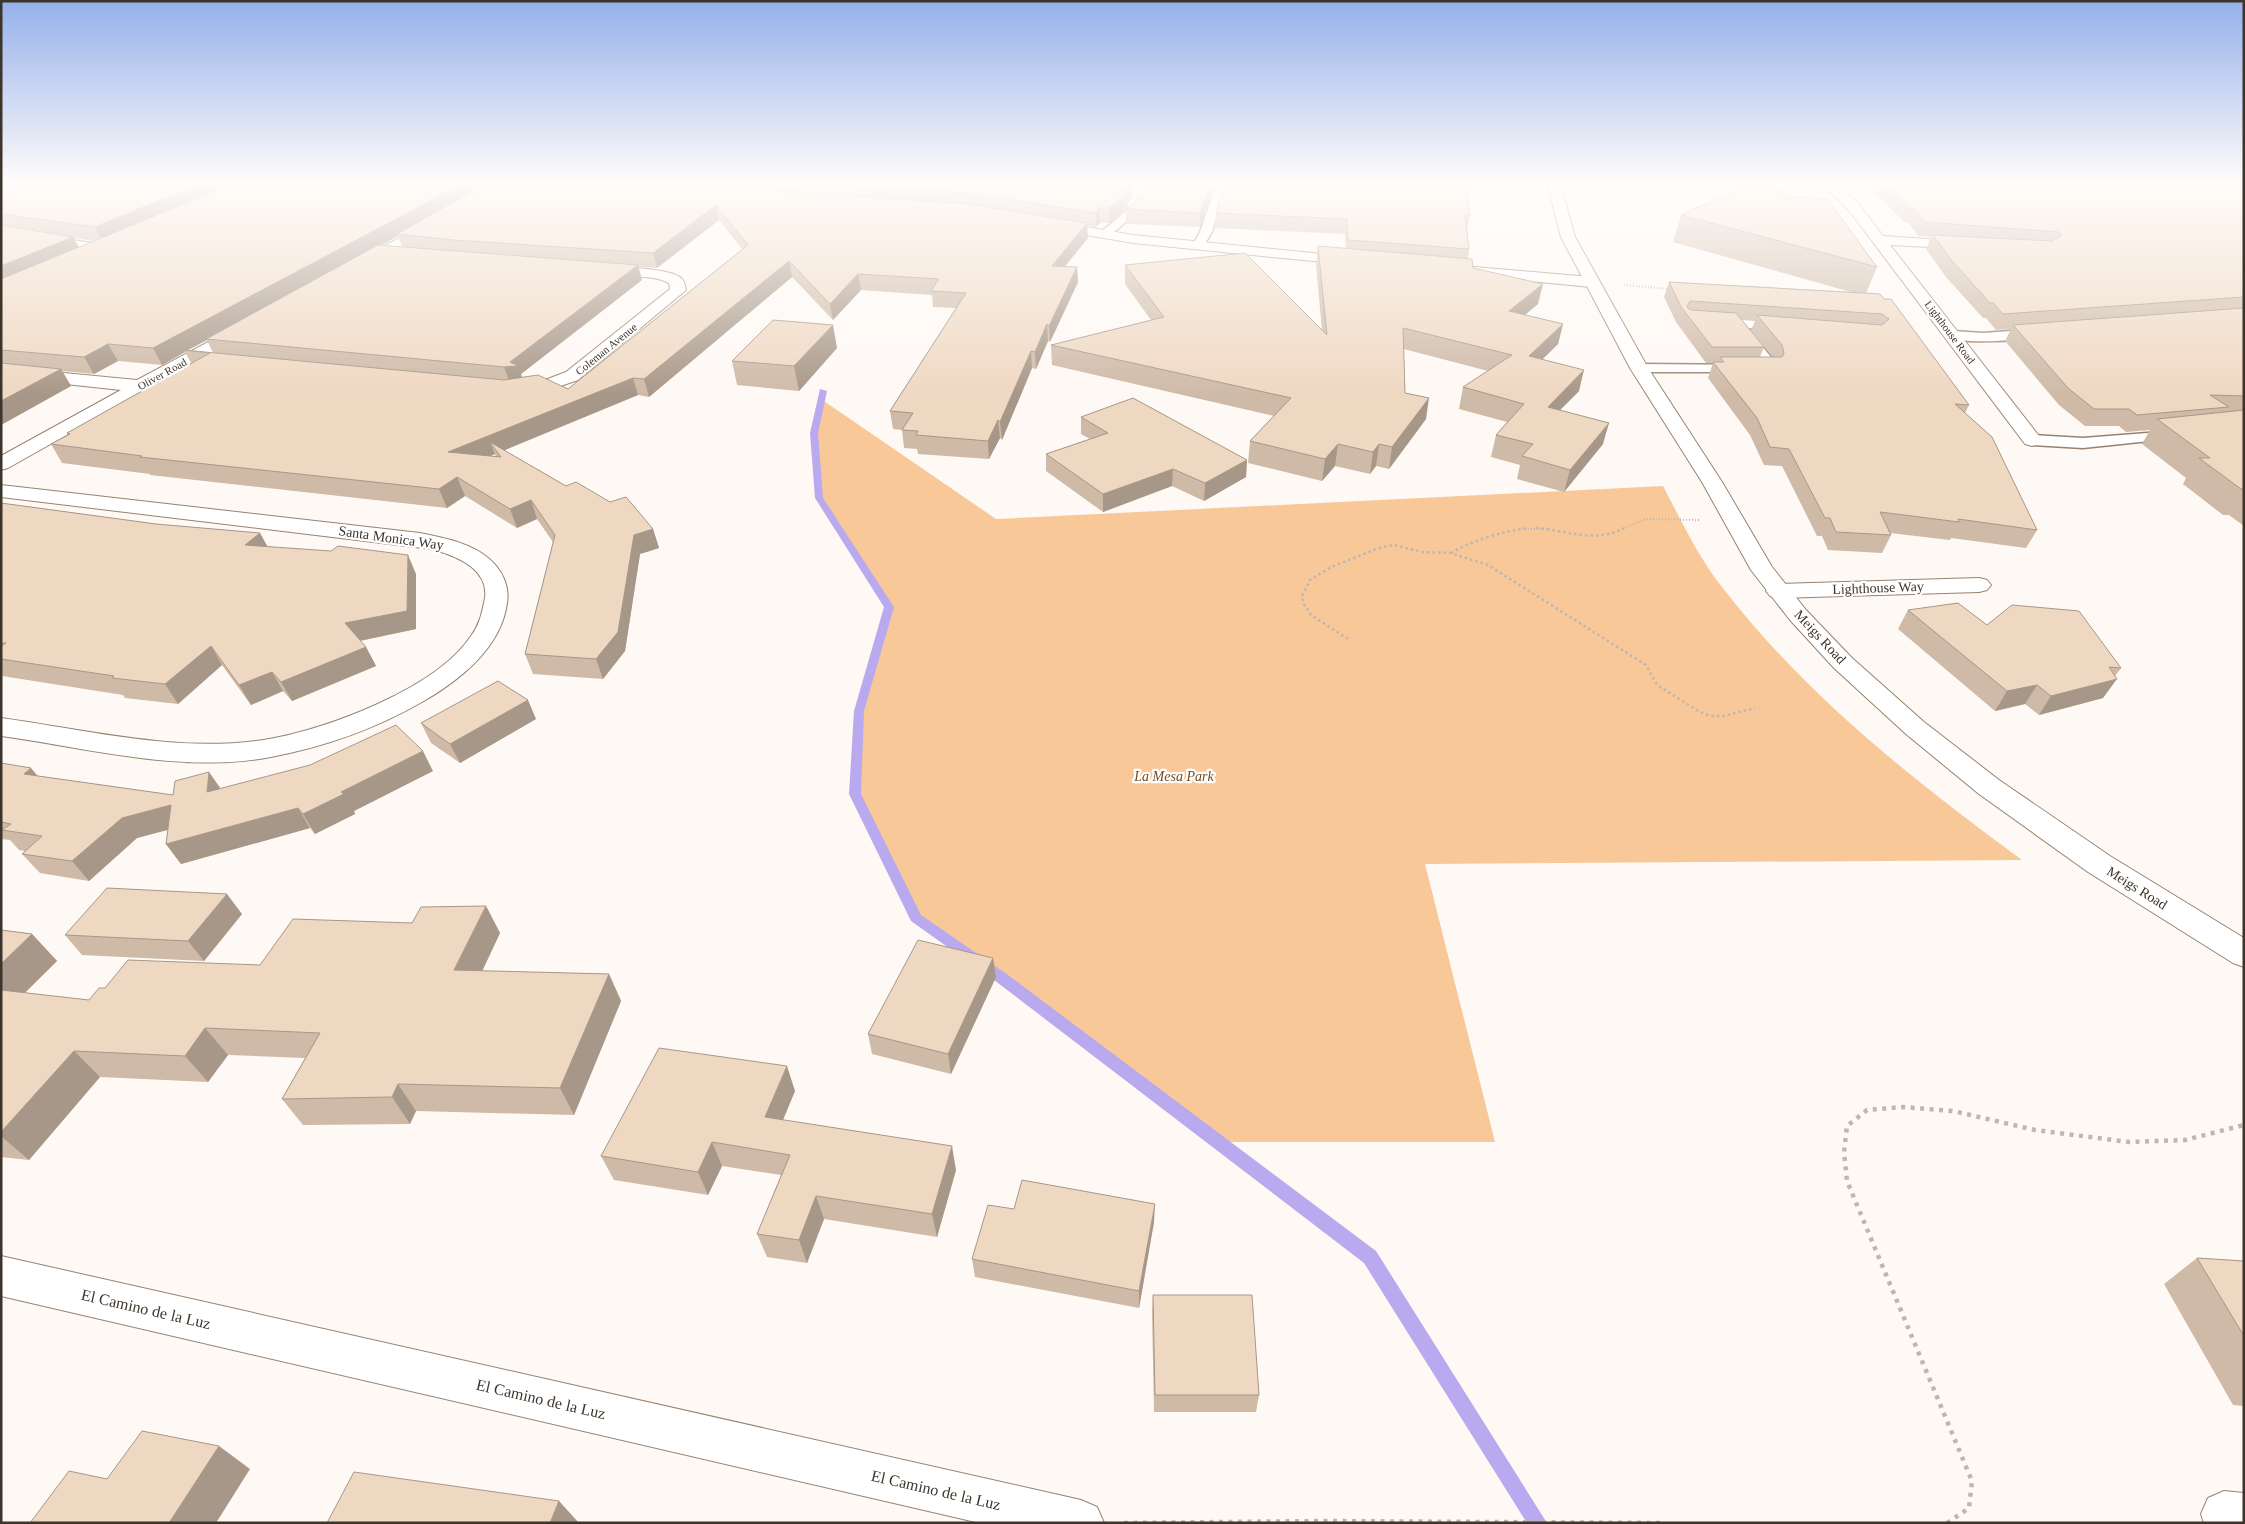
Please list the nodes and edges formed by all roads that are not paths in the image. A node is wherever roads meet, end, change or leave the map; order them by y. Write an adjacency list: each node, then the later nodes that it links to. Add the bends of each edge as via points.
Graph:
1 (94, 254): 8 (street)
2 (378, 254): 12 (street)
3 (391, 254): 7 (street)
4 (1280, 254): 9 (street)
5 (1578, 254): 13 (street, Meigs Road)
6 (1890, 254): 17 (street, Lighthouse Road)
7 (409, 256)
8 (80, 260)
9 (1369, 263)
10 (585, 269): 23 (street, Coleman Avenue, via 663,276 676,281 678,290 572,376 535,388)
11 (1445, 270): 13 (street)
12 (345, 272)
13 (1591, 282): 20 (street, Meigs Road)
14 (257, 321): 18 (street, Oliver Road)
15 (1799, 328): 20 (lane, via 1731,323 1768,362 1769,369)
16 (2049, 332): 17 (lane, via 1983,337)
17 (1953, 335): 25 (street, Lighthouse Road)
18 (187, 359): 19 (street); 22 (street, Oliver Road)
19 (211, 362)
20 (1639, 368): 29 (street, Meigs Road)
21 (1, 372): 22 (street)
22 (140, 386): 26 (street, Oliver Road)
23 (500, 389)
24 (2187, 434): 25 (lane, via 2083,443)
25 (2032, 440)
26 (1, 464)
27 (1, 491): 30 (street, Santa Monica Way, via 420,540 448,546 470,555 487,568 496,584 497,603 491,624 476,647 452,670 421,692 382,713 315,738 222,754 180,754)
28 (1979, 585): 29 (street, Lighthouse Way)
29 (1778, 591): 31 (street, Meigs Road, via 1843,663 1915,728 1989,787 2099,864)
30 (1, 727)
31 (2244, 954)
32 (1, 1276): 33 (street, El Camino de la Luz)
33 (1081, 1523)

